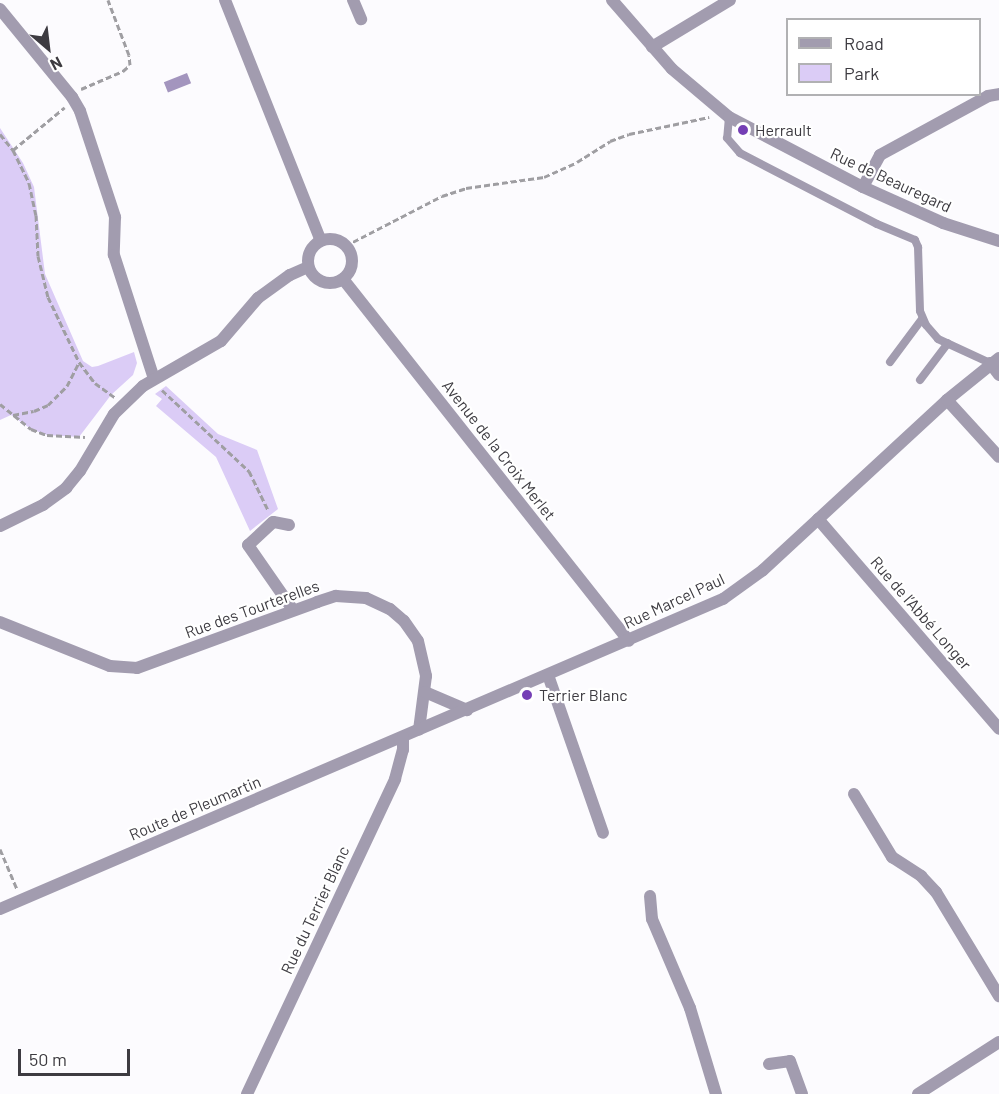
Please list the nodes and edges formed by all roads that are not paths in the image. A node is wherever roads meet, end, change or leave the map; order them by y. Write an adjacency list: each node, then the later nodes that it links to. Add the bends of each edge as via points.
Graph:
1 (225, 0): 11 (street)
2 (353, 0): 6 (street)
3 (612, 0): 7 (street, Rue de Beauregard)
4 (730, 0): 7 (street)
5 (0, 9): 20 (street, via 80,111 114,211 114,255)
6 (361, 19)
7 (652, 47): 9 (street, Rue de Beauregard, via 690,87)
8 (999, 94): 10 (street, via 988,96 880,155)
9 (726, 115): 10 (street, Rue de Beauregard); 15 (lane, via 727,138 740,153 915,240)
10 (864, 187): 12 (street, Rue de Beauregard, via 943,223)
11 (321, 241): 13 (street, via 310,252); 14 (street, via 335,240 345,246 351,263)
12 (999, 241)
13 (308, 267): 14 (street, via 322,282); 20 (street, via 258,298 221,341)
14 (343, 279): 29 (street, Avenue de la Croix Merlet)
15 (922, 319): 16 (lane, via 938,339); 18 (lane)
16 (948, 343): 17 (lane); 21 (lane)
17 (994, 360): 19 (street); 22 (street, Rue Marcel Paul)
18 (890, 362)
19 (999, 375)
20 (154, 379): 26 (street, via 123,403 66,488 43,505)
21 (920, 380)
22 (947, 400): 23 (street); 24 (street, Rue Marcel Paul)
23 (999, 457)
24 (818, 519): 29 (street, Rue Marcel Paul, via 763,570 723,599); 33 (street, Rue de l’Abbé Longer)
25 (289, 525): 27 (street, via 273,522 250,541 249,547)
26 (0, 526)
27 (293, 610): 28 (street, Rue des Tourterelles, via 137,668 110,666); 31 (street, Rue des Tourterelles, via 336,596 380,603 404,621 418,641 425,664)
28 (0, 622)
29 (629, 641): 30 (street, Rue Marcel Paul)
30 (548, 675): 32 (street, Rue Marcel Paul); 37 (street)
31 (425, 692): 32 (street); 34 (street, Rue des Tourterelles)
32 (467, 710): 34 (street, Rue Marcel Paul)
33 (999, 729)
34 (419, 730): 35 (street, Rue Marcel Paul)
35 (403, 737): 39 (street, Route de Pleumartin); 43 (street, Rue du Terrier Blanc, via 395,779)
36 (854, 794): 40 (street, via 892,857 921,876 936,892)
37 (603, 832)
38 (650, 896): 44 (street, via 652,919 690,1008)
39 (0, 909)
40 (999, 996)
41 (999, 1042): 46 (street)
42 (769, 1064): 45 (street, via 789,1061)
43 (247, 1094)
44 (716, 1094)
45 (802, 1094)
46 (918, 1094)

